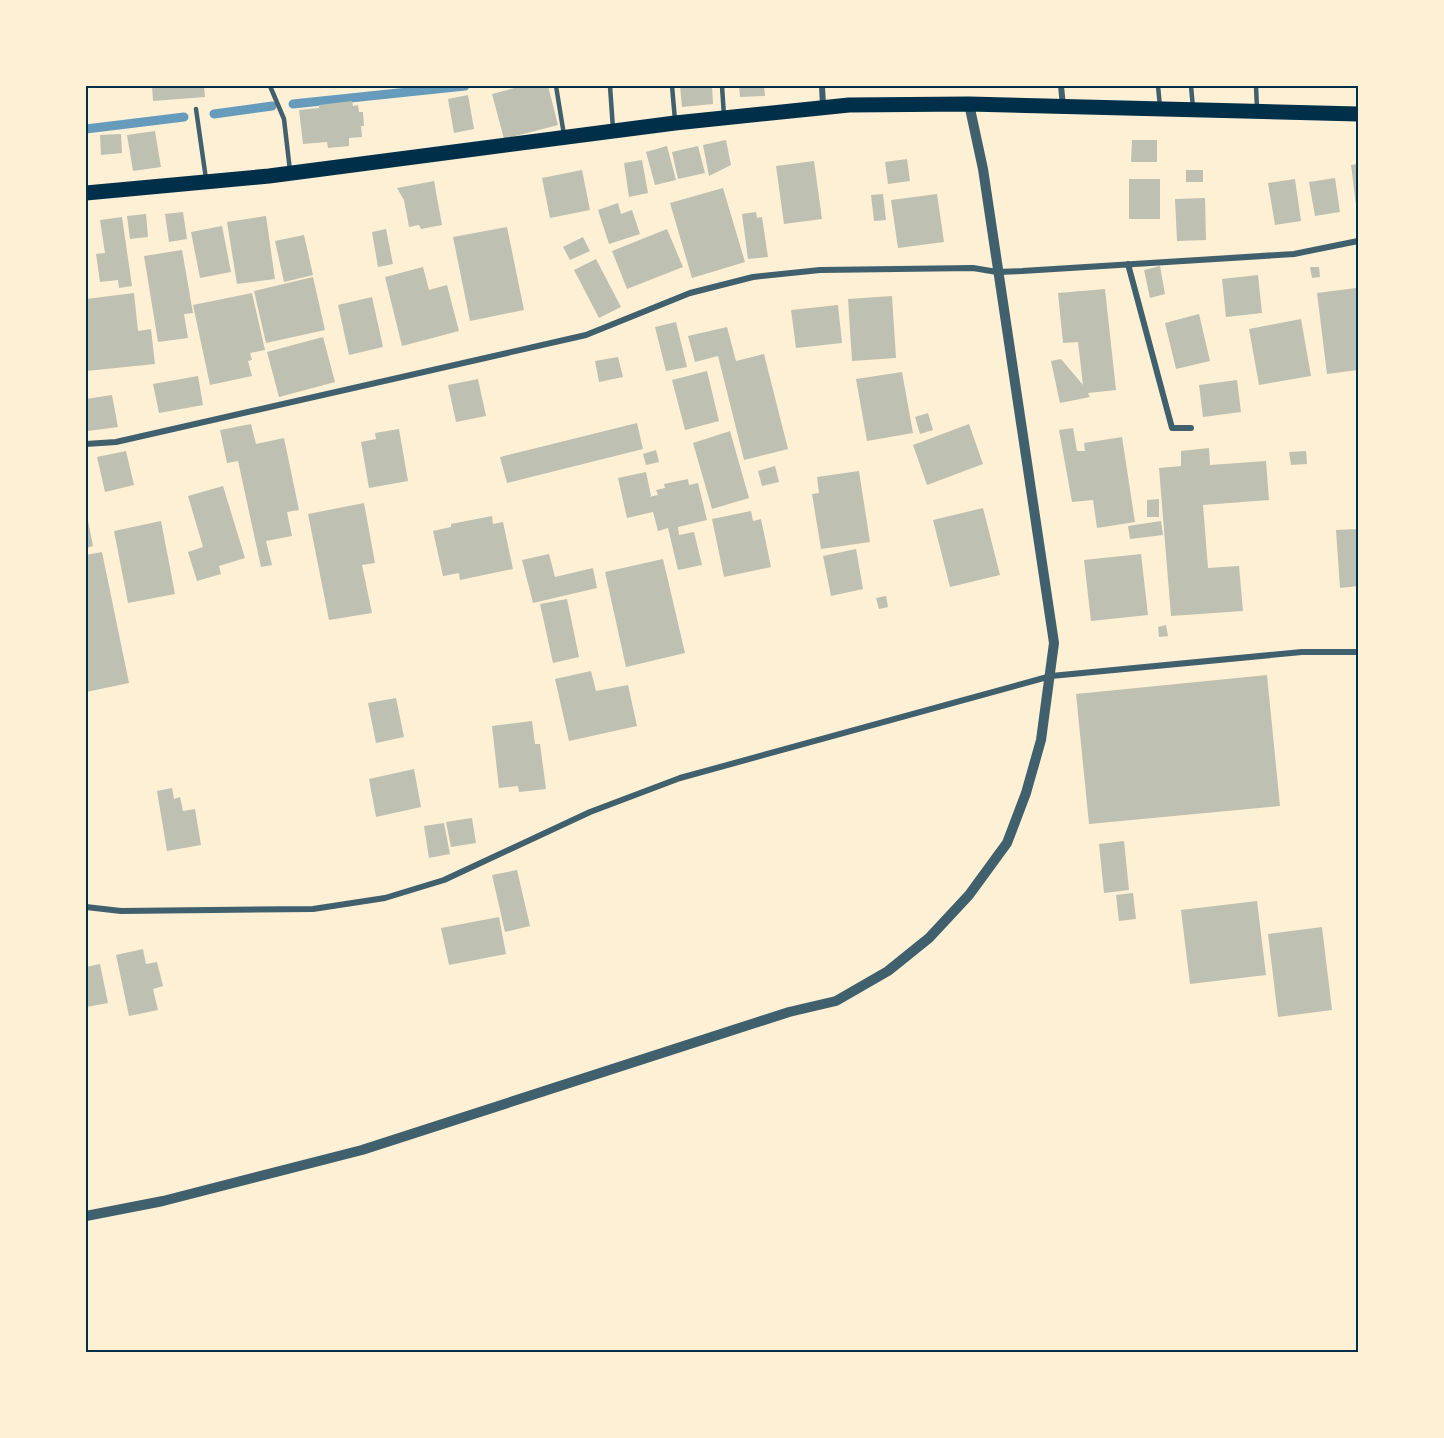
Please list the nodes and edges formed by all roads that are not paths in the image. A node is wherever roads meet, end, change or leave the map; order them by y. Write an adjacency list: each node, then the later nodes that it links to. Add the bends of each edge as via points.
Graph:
1 (270, 86): 23 (lane, via 284,119)
2 (556, 86): 22 (lane)
3 (610, 86): 21 (lane)
4 (672, 86): 20 (lane)
5 (722, 86): 19 (lane)
6 (822, 86): 13 (street)
7 (1061, 86): 12 (street)
8 (1158, 86): 15 (lane)
9 (1191, 86): 16 (lane)
10 (1256, 86): 17 (lane)
11 (969, 104): 12 (main road); 13 (main road); 28 (street)
12 (1063, 107): 15 (main road)
13 (824, 108): 19 (main road)
14 (196, 109): 24 (lane)
15 (1160, 109): 16 (main road)
16 (1193, 110): 17 (main road)
17 (1257, 112): 18 (main road)
18 (1359, 114)
19 (725, 118): 20 (main road)
20 (675, 123): 21 (main road)
21 (613, 132): 22 (main road)
22 (565, 138): 23 (main road)
23 (290, 174): 24 (main road)
24 (207, 182): 25 (main road)
25 (86, 193)
26 (1359, 241): 27 (street, via 1294,254)
27 (1128, 264): 28 (street); 29 (street, via 1172,428)
28 (997, 272): 30 (street, via 973,268 820,270 753,277 690,293 586,335 116,442); 32 (street, via 1054,643)
29 (1191, 428)
30 (86, 444)
31 (1359, 652): 32 (street, via 1291,653)
32 (1051, 676): 33 (street, via 680,778 590,812 444,880 385,898 313,909 121,911); 34 (street, via 1041,740 1007,843 969,895 929,939 888,971 836,1000 362,1150 163,1201)
33 (86, 907)
34 (86, 1216)

